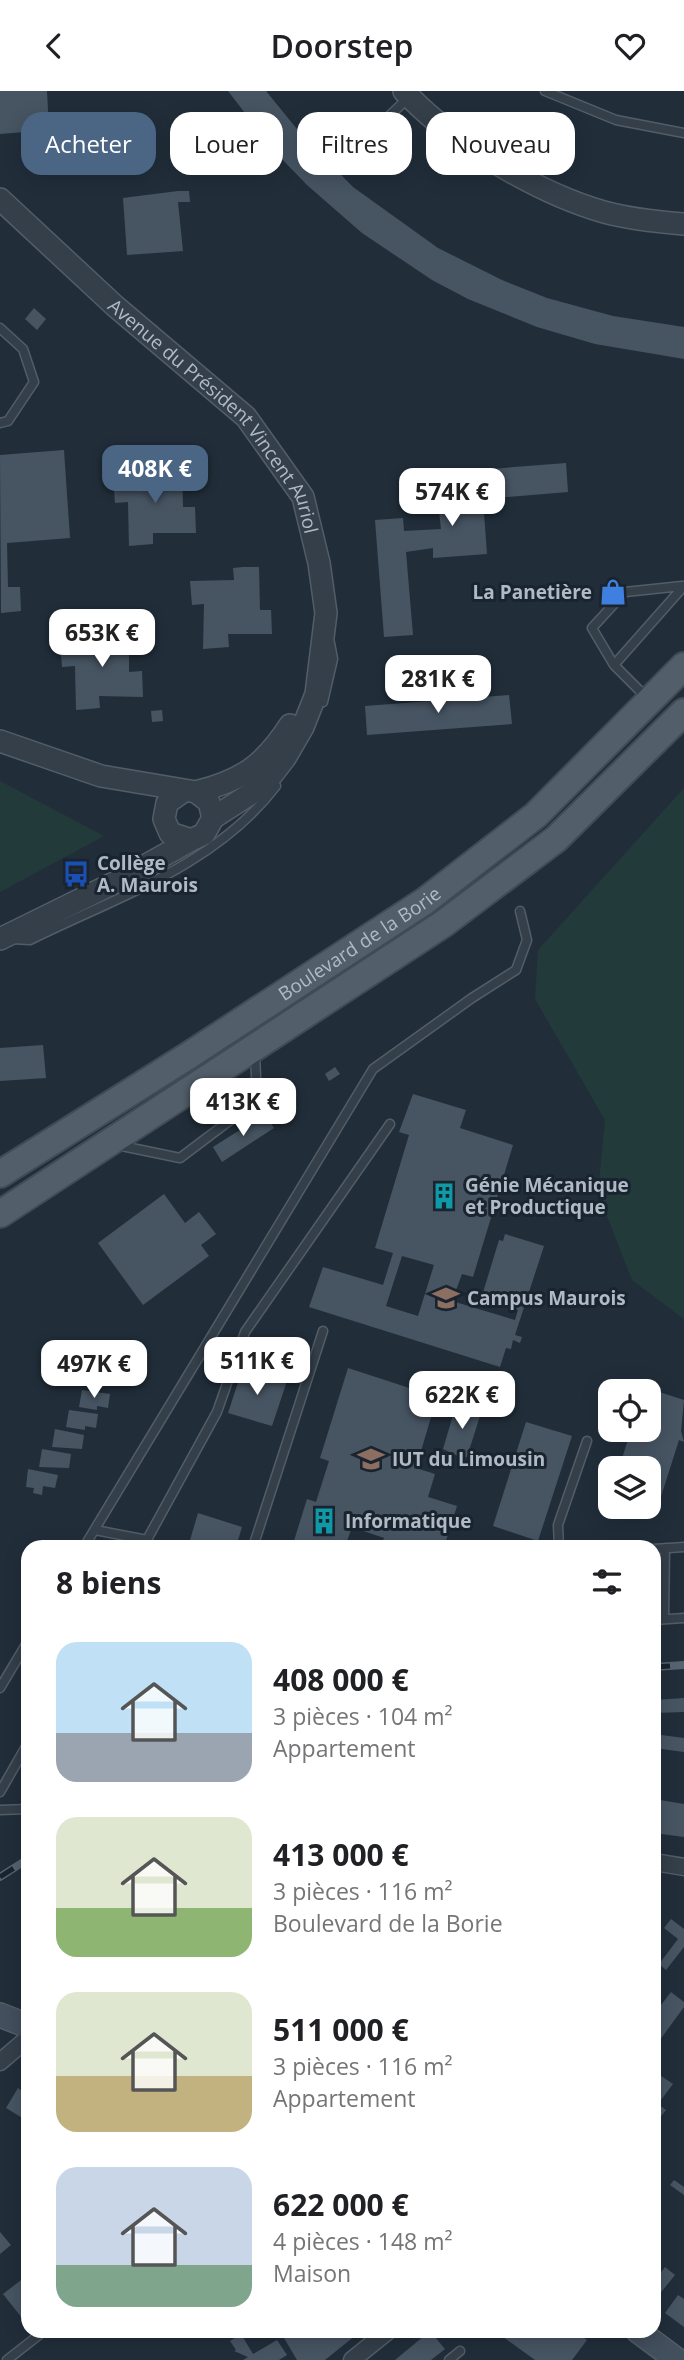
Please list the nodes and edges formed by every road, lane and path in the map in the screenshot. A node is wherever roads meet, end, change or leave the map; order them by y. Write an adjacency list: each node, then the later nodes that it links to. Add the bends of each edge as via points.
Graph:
1 (545, 91): 4 (lane, via 616,120)
2 (407, 94): 3 (lane); 6 (street, via 456,135 552,191 605,213)
3 (390, 112)
4 (684, 133)
5 (0, 199): 10 (street, Avenue du Président Vincent Auriol, via 115,306 246,417 303,497 319,563)
6 (684, 224)
7 (0, 328): 8 (lane, via 23,349 34,382 8,421)
8 (0, 423)
9 (683, 586): 11 (lane); 11 (lane, via 625,592 592,628)
10 (326, 628): 13 (street, Avenue du Président Vincent Auriol); 24 (lane, via 333,659 316,722 294,762 236,831 169,873 30,940)
11 (614, 665): 14 (lane)
12 (684, 666): 14 (main road, Boulevard de la Borie)
13 (316, 681): 18 (street, Avenue du Président Vincent Auriol, via 283,736 255,768 237,780); 19 (street, Avenue du Président Vincent Auriol, via 309,714 285,758 264,785)
14 (650, 702): 28 (main road, Boulevard de la Borie, via 536,815 425,901)
15 (684, 712): 25 (main road, Boulevard de la Borie, via 556,839 443,924)
16 (0, 741): 17 (street, via 100,776)
17 (144, 786): 18 (street); 20 (street)
18 (190, 791): 19 (street, via 209,802); 20 (street, via 172,797)
19 (213, 818): 21 (street, via 204,834)
20 (165, 819): 21 (street, via 176,837); 22 (street)
21 (191, 840): 22 (street)
22 (156, 857): 24 (street, via 120,880)
23 (520, 911): 32 (lane, via 527,940 516,970 373,1069)
24 (1, 938)
25 (254, 1048): 27 (main road, Boulevard de la Borie); 27 (lane, via 257,1100 180,1158)
26 (390, 1124): 35 (lane, via 245,1332 217,1412)
27 (110, 1144): 29 (main road, Boulevard de la Borie)
28 (0, 1174)
29 (0, 1214)
30 (323, 1331): 36 (lane)
31 (587, 1441): 37 (lane, via 558,1525)
32 (95, 1530): 33 (lane); 34 (lane)
33 (89, 1540)
34 (133, 1540)
35 (147, 1540)
36 (255, 1540)
37 (559, 1540)
38 (684, 1547): 40 (lane)
39 (661, 1548): 40 (lane)
40 (665, 1548): 43 (lane)
41 (684, 1618): 43 (lane)
42 (661, 1619): 43 (lane)
43 (664, 1619)
44 (21, 1653): 45 (lane)
45 (0, 1688)
46 (21, 1755): 47 (lane)
47 (0, 1792)
48 (21, 1809): 49 (lane)
49 (0, 1810)
50 (661, 1863): 51 (street)
51 (684, 1867)
52 (0, 2015): 53 (main road)
53 (21, 2023)
54 (21, 2044): 55 (street)
55 (0, 2062)
56 (35, 2338): 60 (lane)
57 (379, 2338): 61 (street)
58 (647, 2338): 63 (main road)
59 (460, 2351): 62 (lane)
60 (7, 2360)
61 (352, 2360)
62 (449, 2360)
63 (677, 2360)

